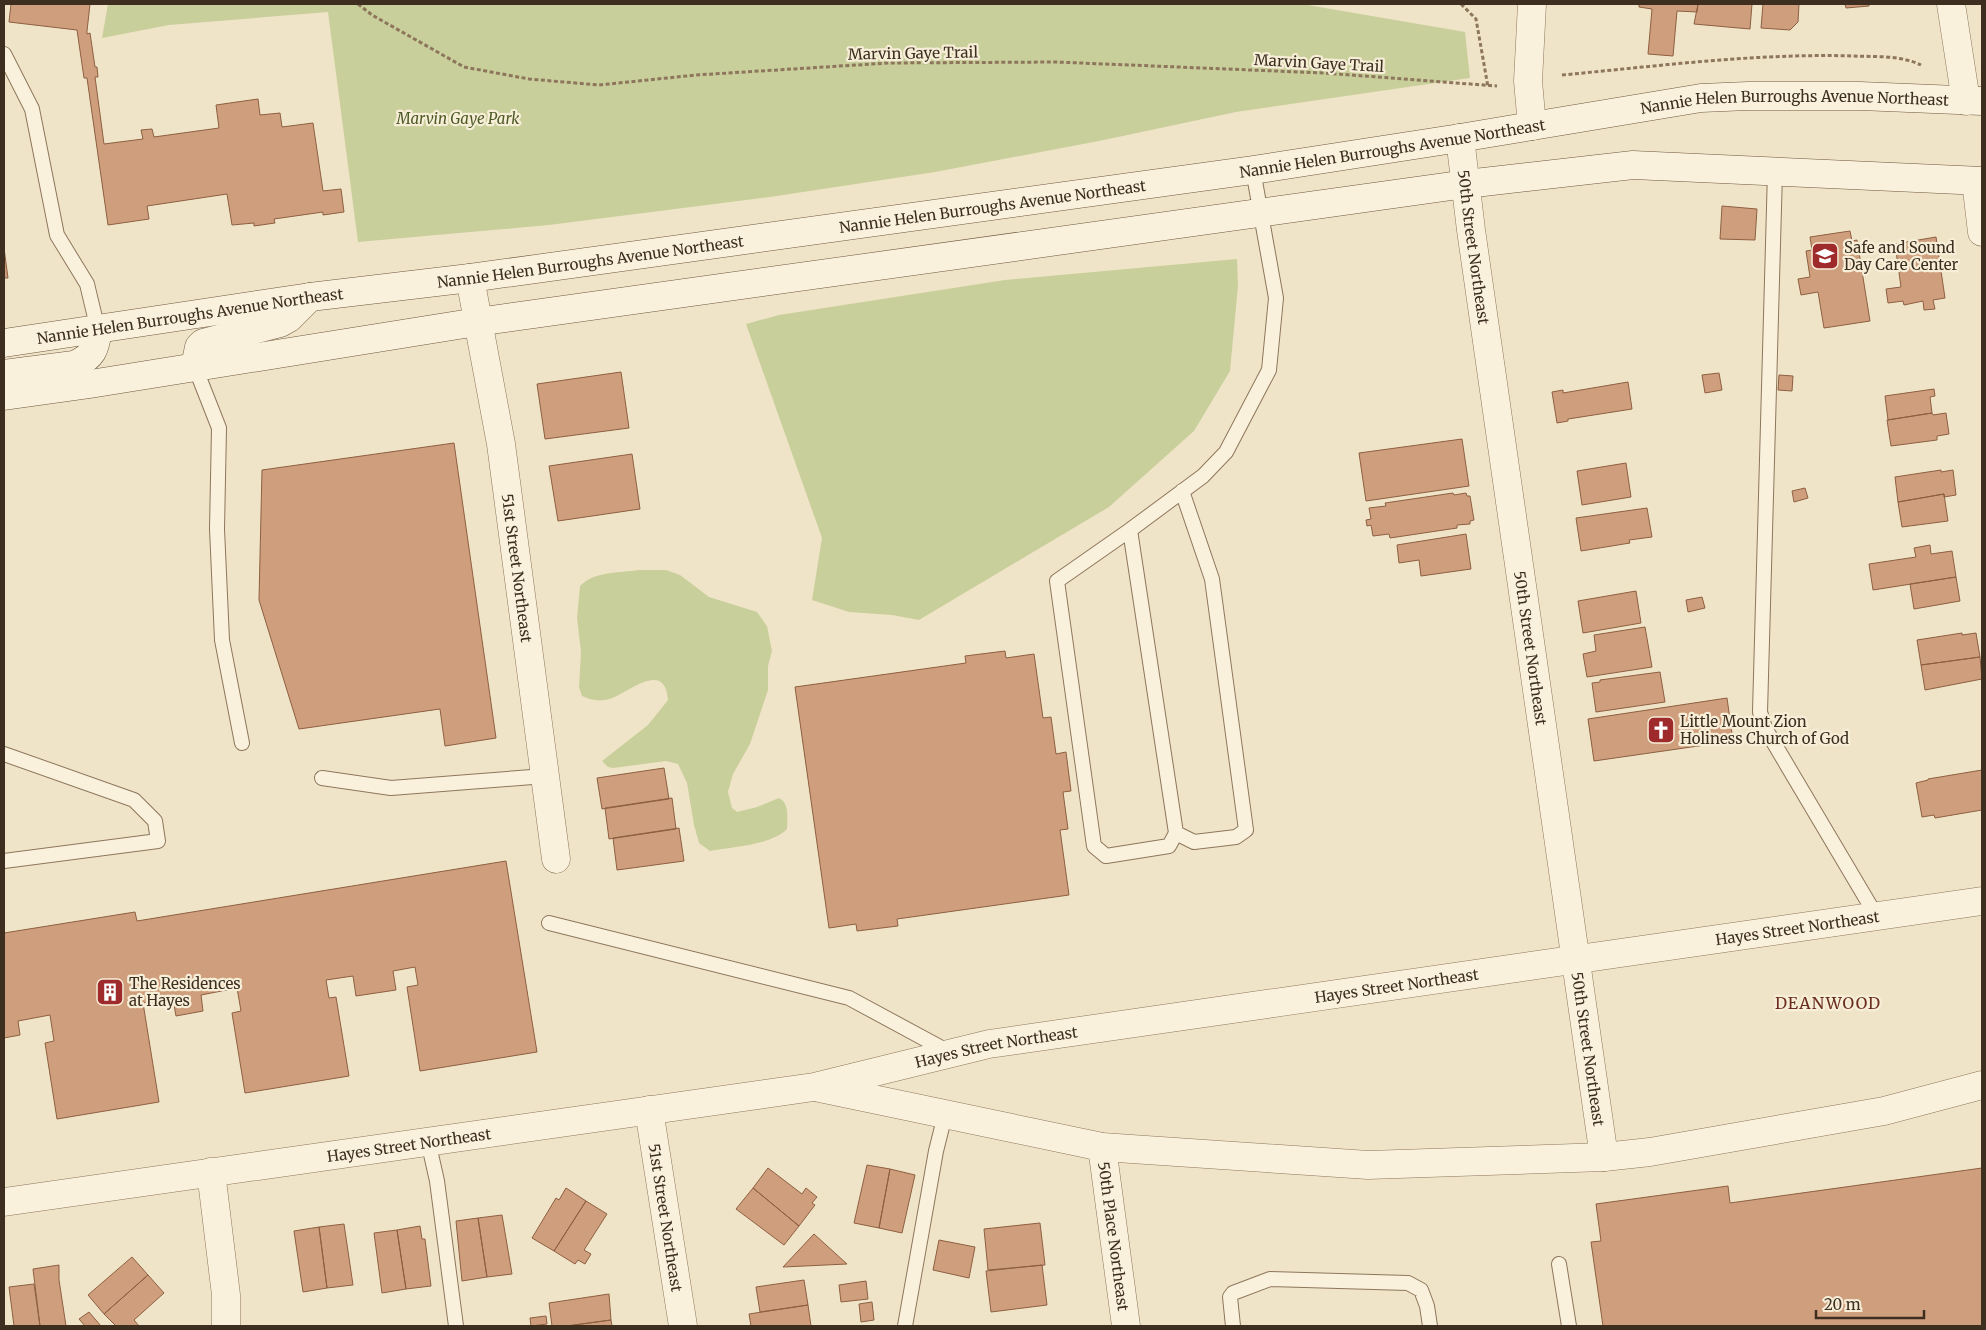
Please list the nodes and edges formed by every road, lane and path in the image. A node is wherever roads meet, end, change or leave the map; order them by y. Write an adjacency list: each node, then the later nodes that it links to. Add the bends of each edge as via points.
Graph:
1 (358, 4): 2 (path, Marvin Gaye Trail, via 464,67 529,79 599,85 696,75 889,63 1056,62 1324,73 1488,87 1476,20)
2 (1461, 4)
3 (1532, 4): 7 (street, via 1528,81)
4 (1951, 4): 6 (street)
5 (4, 54): 18 (lane, via 32,109 57,234 87,284)
6 (1974, 101): 7 (street, Nannie Helen Burroughs Avenue Northeast, via 1851,96 1701,98)
7 (1532, 126): 8 (street, Nannie Helen Burroughs Avenue Northeast)
8 (1460, 138): 9 (street, Nannie Helen Burroughs Avenue Northeast); 12 (street, 50th Street Northeast)
9 (1253, 170): 13 (lane); 15 (street, Nannie Helen Burroughs Avenue Northeast)
10 (1775, 172): 11 (street); 12 (street, via 1633,165); 33 (lane, via 1760,712 1765,728)
11 (1979, 181): 14 (street)
12 (1466, 184): 13 (street); 35 (street, 50th Street Northeast)
13 (1262, 213): 17 (street); 23 (lane, via 1276,298 1269,370 1226,452 1203,476)
14 (1982, 232)
15 (470, 278): 16 (street, Nannie Helen Burroughs Avenue Northeast); 17 (street, 51st Street Northeast)
16 (310, 297): 18 (street, Nannie Helen Burroughs Avenue Northeast); 20 (street, via 280,323 205,341 199,347)
17 (477, 322): 20 (street); 27 (street, 51st Street Northeast, via 500,444)
18 (98, 330): 19 (street, Nannie Helen Burroughs Avenue Northeast); 21 (street, via 94,351 74,365)
19 (4, 343)
20 (195, 367): 22 (street); 25 (lane, via 219,428 217,529 222,640)
21 (4, 374)
22 (4, 396)
23 (1182, 491): 24 (lane); 29 (lane, via 1212,579 1246,830 1236,837 1194,842)
24 (1130, 530): 29 (lane); 29 (lane, via 1057,581 1094,846 1106,856 1169,846)
25 (242, 743)
26 (4, 754): 31 (lane, via 134,800 155,821 158,841)
27 (545, 776): 28 (lane, via 391,788); 30 (street, 51st Street Northeast)
28 (322, 778)
29 (1176, 833)
30 (556, 859)
31 (4, 861)
32 (1982, 901): 33 (street, Hayes Street Northeast)
33 (1877, 917): 35 (street, Hayes Street Northeast)
34 (549, 923): 36 (lane, via 849,998)
35 (1576, 958): 36 (street, Hayes Street Northeast, via 998,1043); 43 (street, 50th Street Northeast)
36 (952, 1053): 38 (street, Hayes Street Northeast)
37 (1982, 1085): 43 (street, Hayes Street Northeast, via 1884,1111 1650,1152)
38 (814, 1087): 39 (street, Hayes Street Northeast); 40 (street, Hayes Street Northeast)
39 (649, 1110): 41 (street, Hayes Street Northeast); 49 (street, 51st Street Northeast)
40 (945, 1115): 42 (street, Hayes Street Northeast); 50 (lane)
41 (428, 1141): 44 (street, Hayes Street Northeast); 48 (lane, via 437,1181)
42 (1102, 1147): 43 (street, Hayes Street Northeast, via 1368,1165); 51 (street, 50th Place Northeast)
43 (1604, 1157)
44 (211, 1172): 45 (street, Hayes Street Northeast); 47 (street, via 226,1295)
45 (4, 1202)
46 (1559, 1264): 54 (lane)
47 (226, 1326)
48 (456, 1326)
49 (683, 1326)
50 (905, 1326)
51 (1126, 1326)
52 (1233, 1326): 53 (lane, via 1230,1297 1233,1293 1270,1279 1408,1283 1421,1290)
53 (1430, 1326)
54 (1568, 1326)

